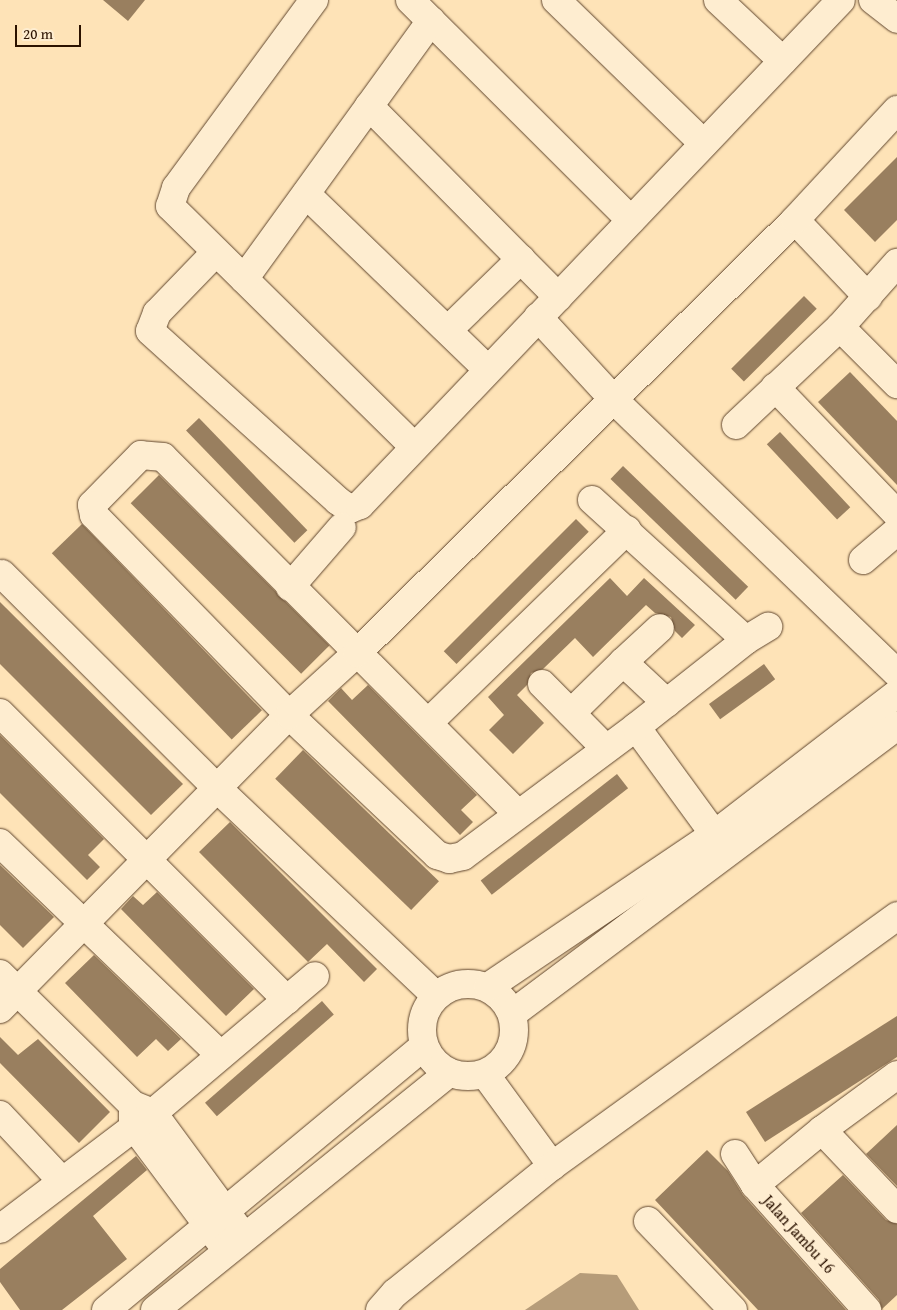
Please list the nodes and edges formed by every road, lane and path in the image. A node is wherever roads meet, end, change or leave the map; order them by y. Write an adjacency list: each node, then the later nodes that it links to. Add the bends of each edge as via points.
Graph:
1 (314, 0): 16 (street, via 170,198 170,206)
2 (410, 0): 8 (street)
3 (556, 0): 12 (street)
4 (718, 0): 9 (street)
5 (841, 0): 9 (street)
6 (873, 0): 7 (street)
7 (897, 19)
8 (431, 21): 10 (street); 14 (street)
9 (783, 61): 12 (street)
10 (370, 106): 13 (street); 17 (street)
11 (897, 110): 15 (street)
12 (704, 144): 14 (street)
13 (306, 194): 19 (street); 24 (street)
14 (631, 220): 20 (street)
15 (795, 220): 21 (street); 28 (street)
16 (216, 252): 19 (street); 30 (street, via 157,314 150,331 157,340 350,509 360,505)
17 (521, 259): 20 (street); 24 (street)
18 (897, 264): 21 (street)
19 (244, 279): 30 (street)
20 (558, 296): 22 (street)
21 (868, 297): 23 (street)
22 (538, 317): 25 (street); 28 (street)
23 (840, 327): 26 (street); 27 (street)
24 (448, 330): 25 (street)
25 (488, 370): 30 (street)
26 (897, 384)
27 (775, 387): 29 (street); 32 (street)
28 (614, 400): 40 (street); 42 (street)
29 (736, 425)
30 (414, 447)
31 (592, 500): 34 (street)
32 (897, 514)
33 (342, 527): 38 (street)
34 (627, 530): 45 (street, via 757,633); 49 (street)
35 (897, 531): 36 (street)
36 (863, 560)
37 (2, 574): 53 (street)
38 (290, 587): 40 (street); 48 (street, via 163,457 141,455 92,505 94,515)
39 (660, 628): 41 (street)
40 (357, 653): 48 (street); 49 (street)
41 (623, 662): 45 (street); 47 (street)
42 (897, 673)
43 (542, 684): 47 (street)
44 (897, 694): 56 (street)
45 (667, 703): 51 (street)
46 (0, 713): 57 (street)
47 (571, 713): 52 (street)
48 (289, 715): 53 (street); 54 (street, via 437,855 449,859 463,856)
49 (429, 722): 54 (street)
50 (897, 726): 56 (street)
51 (636, 727): 52 (street); 56 (street)
52 (606, 749): 54 (street)
53 (218, 789): 57 (street); 63 (street)
54 (518, 814)
55 (0, 843): 59 (street)
56 (721, 843): 61 (street); 65 (street)
57 (149, 860): 59 (street); 64 (street)
58 (897, 916): 75 (street)
59 (84, 924): 62 (street); 67 (street)
60 (315, 976): 64 (street)
61 (488, 987): 63 (street, via 470,983 452,986); 65 (street, via 502,998)
62 (6, 991): 71 (street)
63 (436, 996): 66 (street, via 425,1010 421,1028)
64 (287, 1000): 67 (street)
65 (512, 1014): 69 (street, via 515,1032 511,1049 500,1064)
66 (424, 1046): 68 (street, via 434,1062); 79 (street)
67 (220, 1054): 71 (street)
68 (449, 1073): 69 (street, via 467,1077); 82 (street)
69 (485, 1074): 75 (street)
70 (896, 1077): 73 (street)
71 (140, 1115): 76 (street); 79 (street)
72 (0, 1116): 76 (street)
73 (822, 1130): 77 (street); 78 (street)
74 (734, 1154): 77 (street, Jalan Jambu 16)
75 (552, 1166): 85 (street, via 395,1293)
76 (61, 1180): 81 (street)
77 (756, 1185): 87 (street, Jalan Jambu 16)
78 (897, 1209)
79 (217, 1219): 82 (street); 83 (street)
80 (648, 1220): 86 (street)
81 (0, 1229)
82 (235, 1243): 84 (street)
83 (106, 1310)
84 (155, 1310)
85 (380, 1310)
86 (733, 1310)
87 (867, 1310)

